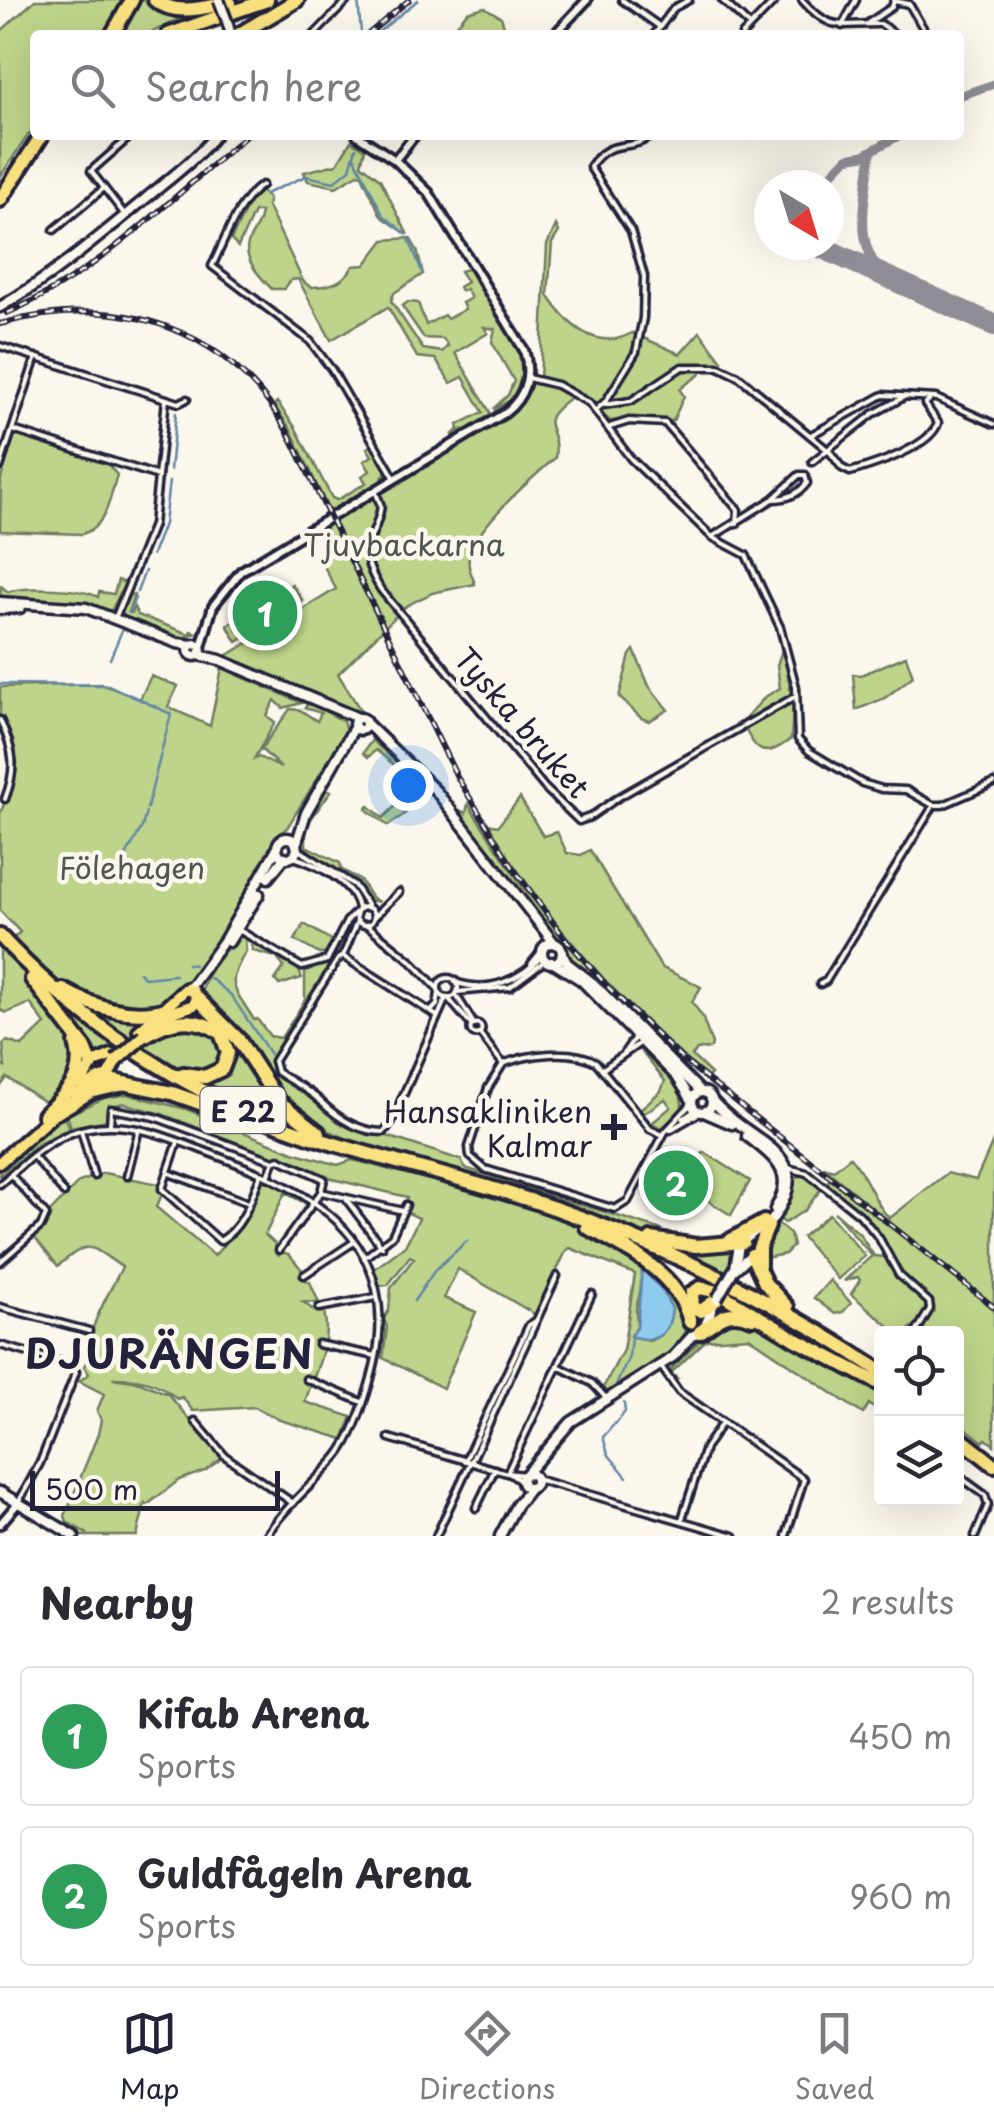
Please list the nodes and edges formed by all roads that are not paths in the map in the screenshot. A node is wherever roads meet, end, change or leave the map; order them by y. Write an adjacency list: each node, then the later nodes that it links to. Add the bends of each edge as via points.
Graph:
1 (132, 0): 20 (highway)
2 (155, 0): 15 (highway, via 180,10)
3 (219, 0): 23 (main road, bridge)
4 (267, 0): 22 (highway)
5 (297, 0): 24 (highway)
6 (348, 0): 25 (street)
7 (587, 0): 26 (street)
8 (622, 0): 17 (street)
9 (689, 0): 17 (street)
10 (722, 0): 18 (street)
11 (776, 0): 18 (street)
12 (802, 0): 19 (street)
13 (856, 0): 19 (street)
14 (893, 0): 16 (street); 30 (street, via 908,3)
15 (240, 1): 21 (highway)
16 (866, 25): 19 (street); 29 (street)
17 (660, 26): 27 (street)
18 (750, 26): 28 (street)
19 (839, 27)
20 (115, 30)
21 (168, 30)
22 (182, 30)
23 (235, 30)
24 (246, 30)
25 (319, 30)
26 (559, 30)
27 (657, 30)
28 (746, 30)
29 (890, 30)
30 (923, 30)
31 (35, 140): 40 (highway)
32 (36, 140): 42 (highway)
33 (126, 140): 41 (street, via 91,171)
34 (209, 140): 43 (main road)
35 (364, 140): 38 (street)
36 (411, 140): 38 (street)
37 (645, 140): 53 (street, via 612,146 590,168 631,231 644,276 636,352)
38 (394, 160): 48 (street, via 436,202 524,350)
39 (262, 185): 63 (street, via 253,190 212,266 310,341)
40 (0, 188)
41 (104, 188): 43 (street); 44 (street)
42 (0, 200)
43 (125, 216): 45 (main road)
44 (54, 230)
45 (0, 307)
46 (0, 346): 47 (street)
47 (36, 357): 51 (street); 57 (street)
48 (528, 378): 54 (street, via 572,392); 63 (street, via 505,413)
49 (909, 396): 50 (street); 58 (street, via 883,394); 59 (street)
50 (931, 398): 55 (street); 59 (street, via 925,404 937,428 907,450 850,472)
51 (166, 399): 52 (street); 62 (street)
52 (186, 400)
53 (603, 405): 54 (street); 58 (street, via 631,401 682,367 719,367)
54 (596, 410): 56 (street)
55 (994, 424)
56 (610, 426): 66 (street, via 663,422 738,510); 67 (street, via 631,458)
57 (13, 430): 61 (street); 62 (street)
58 (810, 435): 59 (street)
59 (827, 450): 60 (street)
60 (812, 462)
61 (0, 467)
62 (158, 476): 69 (street, via 153,525)
63 (394, 477): 64 (street)
64 (374, 489): 70 (street, via 241,571 220,593); 71 (street, Tyska bruket, via 381,506 366,560 381,590 579,821)
65 (773, 499): 65 (street, via 791,481 805,475 800,491); 66 (street)
66 (737, 523): 67 (street)
67 (712, 537): 71 (street, via 746,555 752,566 780,627)
68 (0, 606): 69 (main road, via 86,608)
69 (116, 617): 70 (main road)
70 (196, 649): 73 (main road)
71 (796, 696): 76 (street, via 798,738 814,755 870,786 906,790)
72 (0, 720): 75 (street, via 14,754)
73 (359, 726): 77 (main road); 92 (main road, via 436,791 543,931)
74 (994, 783): 76 (street)
75 (5, 799)
76 (934, 806): 99 (street)
77 (306, 813): 78 (main road); 78 (main road)
78 (290, 847): 81 (street, via 354,885); 82 (street, via 350,888); 87 (main road); 87 (main road, via 277,848)
79 (399, 892): 80 (street)
80 (385, 903): 81 (street); 83 (street)
81 (369, 907): 82 (street); 83 (street)
82 (357, 910): 84 (street); 86 (street)
83 (374, 917): 85 (street); 88 (street)
84 (357, 921): 85 (street); 86 (street); 90 (street)
85 (366, 925): 88 (street); 90 (street)
86 (344, 926): 87 (street, via 327,960 302,966)
87 (236, 928): 102 (main road)
88 (379, 932): 96 (street)
89 (0, 936): 95 (highway, E 22)
90 (349, 940): 93 (street)
91 (0, 946): 95 (highway, E 22)
92 (548, 954): 94 (street); 94 (street); 111 (main road); 118 (main road, via 560,959 562,953)
93 (343, 956): 105 (street); 106 (street, via 274,1061 274,1068 337,1118 386,1130)
94 (530, 970): 98 (street, via 506,984); 101 (street, via 510,987)
95 (32, 974): 104 (highway, via 94,1005); 109 (highway); 115 (highway, E 22); 124 (highway, E 22, via 74,1015 144,1065)
96 (426, 974): 97 (street); 100 (street)
97 (444, 980): 98 (street); 100 (street)
98 (456, 982): 101 (street)
99 (820, 984)
100 (439, 991): 103 (street); 105 (street)
101 (456, 993): 103 (street); 108 (street)
102 (193, 994): 104 (main road); 110 (main road, via 194,1005); 134 (highway, via 238,1039 286,1109)
103 (447, 998): 106 (street); 108 (street)
104 (166, 1009): 110 (main road)
105 (429, 1011): 106 (street)
106 (437, 1016)
107 (489, 1020): 108 (street)
108 (473, 1029): 116 (street)
109 (72, 1032): 119 (highway); 122 (highway, via 80,1070)
110 (142, 1034): 114 (main road, bridge); 115 (highway, via 196,1021 217,1030 228,1048 222,1069 205,1077)
111 (634, 1035): 112 (main road); 113 (street)
112 (642, 1042): 113 (street); 118 (main road)
113 (624, 1053): 117 (street)
114 (114, 1058): 119 (main road); 119 (main road)
115 (148, 1060): 134 (highway, E 22, via 250,1113)
116 (503, 1064): 117 (street, via 575,1054); 130 (street, via 470,1139 470,1156 484,1169 615,1209 628,1201)
117 (604, 1070): 130 (street, via 650,1129)
118 (676, 1072): 121 (main road); 121 (main road)
119 (96, 1073): 120 (highway); 122 (main road)
120 (133, 1084): 122 (highway, via 98,1090); 124 (highway)
121 (700, 1102): 130 (street); 130 (street); 140 (main road, via 776,1153)
122 (50, 1114): 135 (main road); 138 (main road)
123 (155, 1117): 125 (street, via 111,1108); 128 (street); 129 (street)
124 (248, 1120): 156 (highway, E 22)
125 (110, 1126): 126 (street); 127 (street)
126 (80, 1130): 136 (street); 144 (street)
127 (139, 1130): 129 (street); 145 (street)
128 (196, 1130): 132 (street); 133 (street)
129 (151, 1133): 131 (street)
130 (664, 1133)
131 (178, 1142): 133 (street); 141 (street)
132 (235, 1145): 137 (street); 139 (street)
133 (190, 1146): 137 (street)
134 (344, 1146): 156 (highway, E 22, via 494,1188)
135 (0, 1154)
136 (33, 1156): 143 (street); 150 (street)
137 (229, 1160): 142 (street)
138 (0, 1162)
139 (274, 1162): 146 (street); 149 (street, via 324,1179)
140 (786, 1171): 147 (street); 147 (street); 157 (main road, via 787,1199)
141 (168, 1173): 153 (street); 153 (street, via 164,1194 220,1241)
142 (261, 1174): 146 (street); 153 (street)
143 (11, 1175): 148 (street); 164 (street, via 46,1215)
144 (94, 1176)
145 (127, 1176)
146 (268, 1176): 152 (street)
147 (810, 1176): 174 (street, via 871,1226 899,1275 929,1302)
148 (0, 1184)
149 (321, 1192): 151 (street); 152 (street)
150 (64, 1193)
151 (344, 1196): 155 (street); 160 (street)
152 (314, 1200): 158 (street); 162 (street)
153 (249, 1203)
154 (406, 1205): 155 (street)
155 (403, 1211): 160 (street)
156 (588, 1224): 159 (highway); 175 (highway, via 660,1273); 177 (highway, E 22, via 712,1274); 185 (highway, E 22, via 743,1297)
157 (766, 1224): 159 (highway); 161 (main road); 168 (highway)
158 (355, 1242): 163 (street); 166 (street)
159 (716, 1246): 161 (highway)
160 (382, 1247): 163 (street)
161 (748, 1248): 165 (main road); 165 (main road, via 738,1247); 168 (highway)
162 (279, 1250)
163 (364, 1258): 170 (street)
164 (0, 1262)
165 (734, 1270): 171 (main road, bridge)
166 (304, 1275)
167 (557, 1276): 196 (street)
168 (761, 1277): 177 (highway, via 780,1301)
169 (592, 1294): 183 (street)
170 (376, 1297): 173 (street); 181 (street)
171 (715, 1302): 175 (main road); 175 (main road); 178 (highway, via 701,1311 690,1300 696,1290 713,1290)
172 (0, 1306): 176 (street)
173 (319, 1308)
174 (920, 1326)
175 (695, 1328): 178 (highway, via 734,1312); 182 (main road)
176 (89, 1331)
177 (826, 1336): 184 (highway, E 22)
178 (795, 1339): 186 (highway)
179 (0, 1344): 203 (street, via 74,1368 75,1376)
180 (318, 1344): 181 (street)
181 (376, 1356): 189 (street)
182 (661, 1364): 188 (main road); 191 (street, via 679,1392)
183 (558, 1366): 188 (street); 199 (street)
184 (874, 1367)
185 (874, 1377)
186 (874, 1378)
187 (306, 1380): 189 (street)
188 (606, 1398): 201 (main road, via 565,1427)
189 (362, 1402): 204 (street, via 338,1456)
190 (195, 1421): 204 (street, via 225,1456)
191 (722, 1423): 206 (street, via 705,1448); 213 (street, via 804,1480)
192 (964, 1432): 195 (highway)
193 (390, 1438): 196 (street)
194 (964, 1441): 197 (highway)
195 (994, 1456)
196 (469, 1462): 198 (street); 210 (street)
197 (994, 1465)
198 (494, 1469): 199 (street); 205 (street)
199 (508, 1473): 201 (street)
200 (964, 1480): 214 (street, via 988,1505)
201 (529, 1481): 206 (street); 211 (main road)
202 (0, 1492): 203 (main road)
203 (18, 1503): 207 (street); 208 (main road)
204 (292, 1503): 209 (street)
205 (476, 1508)
206 (682, 1520): 212 (street)
207 (0, 1524)
208 (74, 1536)
209 (266, 1536)
210 (436, 1536)
211 (500, 1536)
212 (734, 1536)
213 (786, 1536)
214 (975, 1536)

